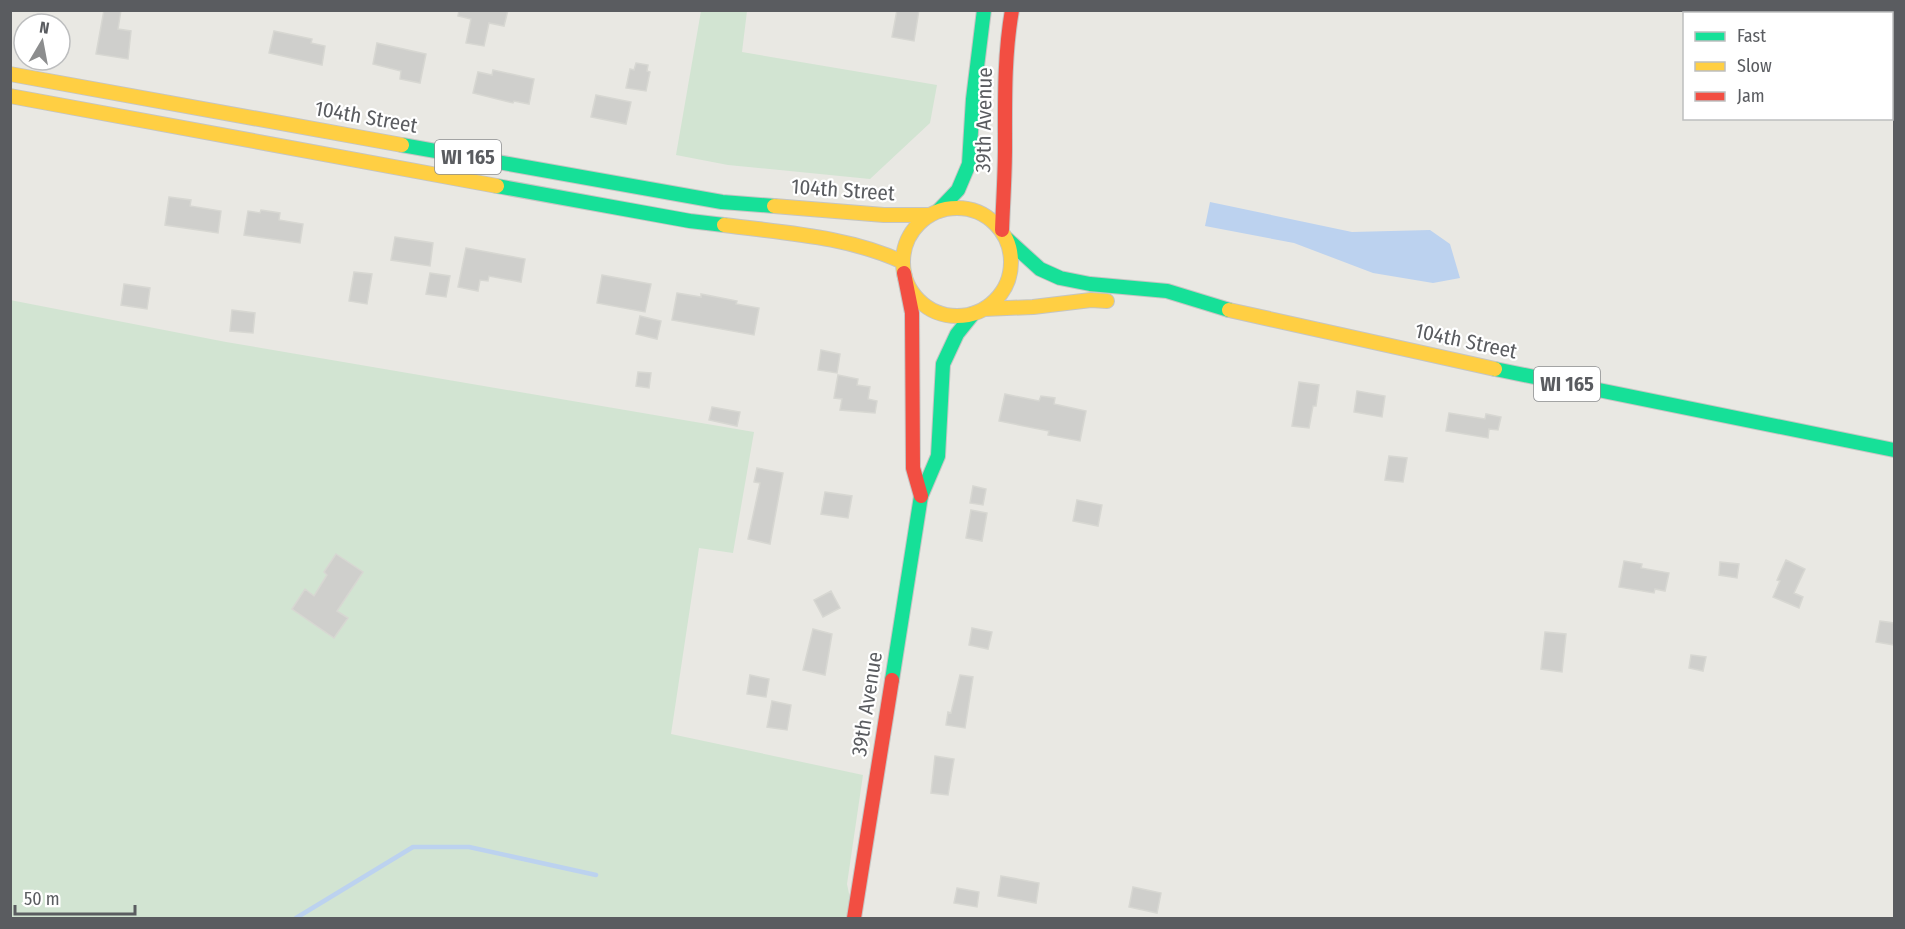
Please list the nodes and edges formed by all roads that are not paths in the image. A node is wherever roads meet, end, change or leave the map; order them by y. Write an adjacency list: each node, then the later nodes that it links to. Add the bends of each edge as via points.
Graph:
1 (984, 10): 5 (main road, 39th Avenue, via 969,164 958,189)
2 (1012, 10): 6 (main road, 39th Avenue, via 1004,86)
3 (10, 74): 5 (main road, 104th Street / WI 165, via 722,202 884,215)
4 (10, 96): 7 (main road, 104th Street / WI 165, via 690,220 845,241 884,253)
5 (934, 213): 6 (main road, WI 165, via 956,207 973,210 989,218); 7 (main road, via 915,228 906,244)
6 (1004, 234): 10 (main road, via 1011,271 997,299); 11 (main road, 104th Street / WI 165, via 1044,271 1075,284 1139,286)
7 (903, 268): 10 (main road, via 910,290 922,303 956,316); 13 (main road, 39th Avenue, via 912,313 913,468)
8 (1122, 303): 10 (main road, via 1091,300)
9 (1169, 307): 11 (main road, 104th Street / WI 165)
10 (979, 311): 13 (main road, 39th Avenue, via 957,334 944,364 938,456)
11 (1240, 314): 12 (main road, 104th Street / WI 165)
12 (1894, 450)
13 (921, 496): 14 (main road, 39th Avenue)
14 (854, 918)

